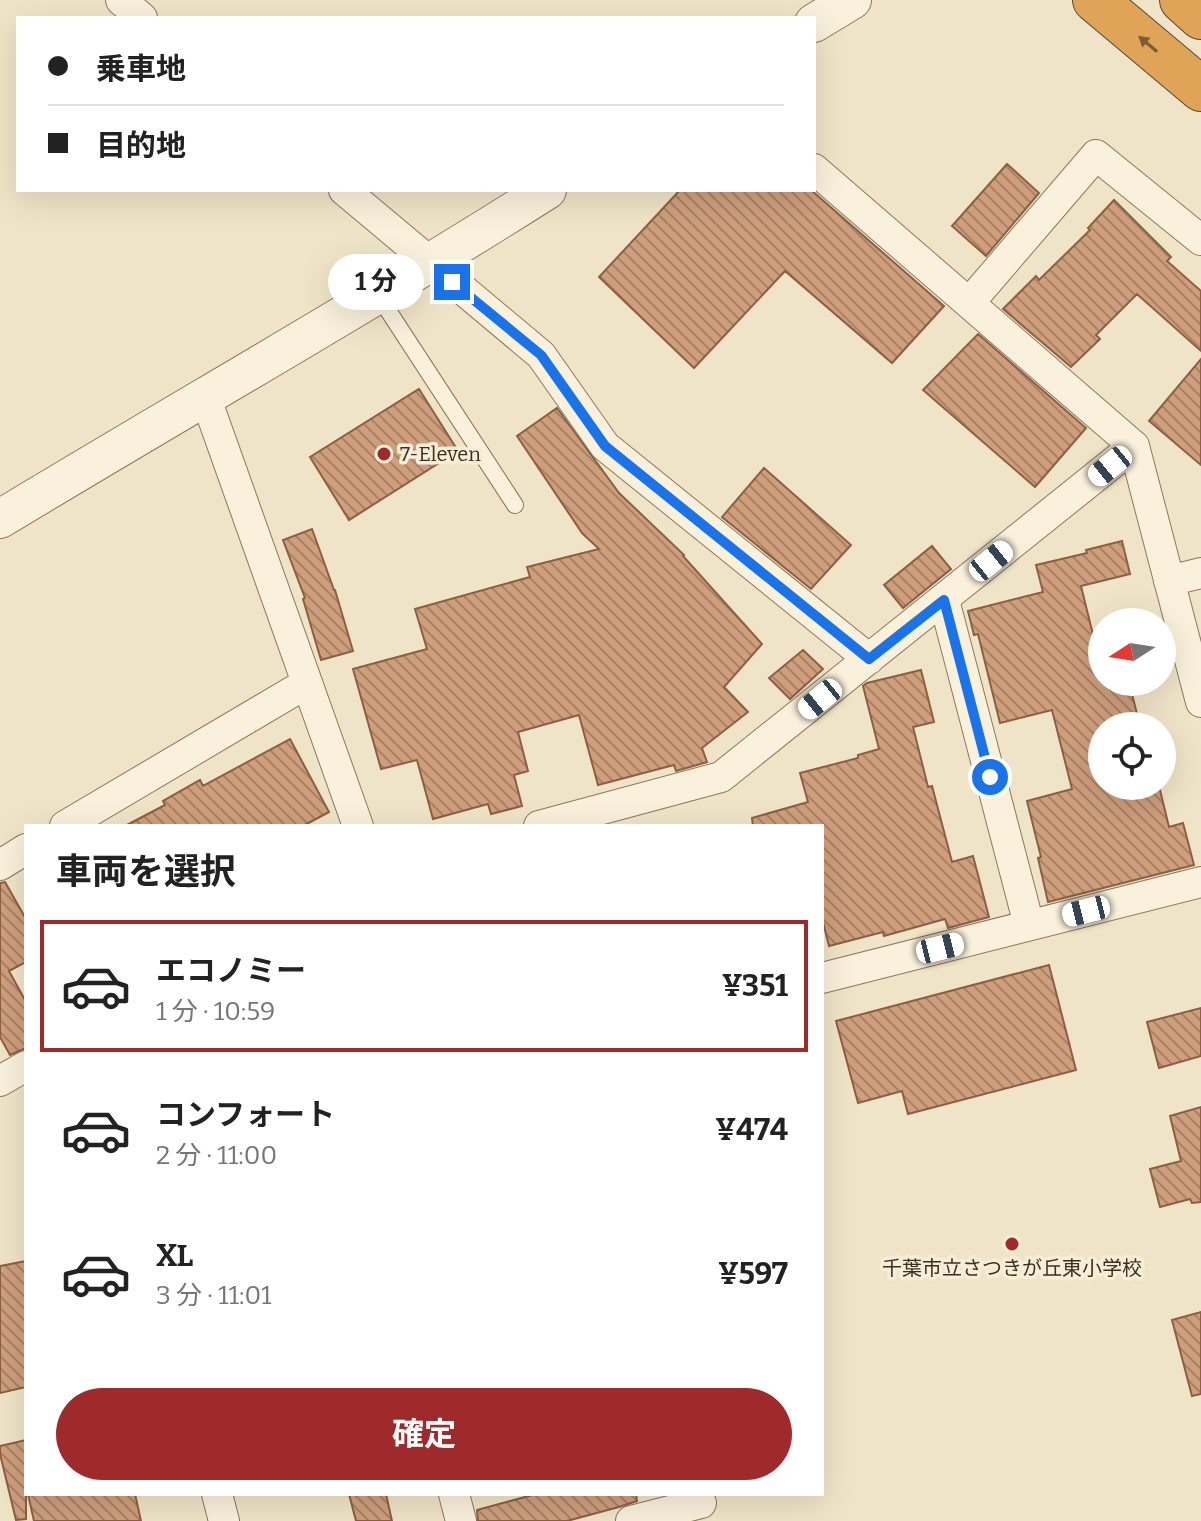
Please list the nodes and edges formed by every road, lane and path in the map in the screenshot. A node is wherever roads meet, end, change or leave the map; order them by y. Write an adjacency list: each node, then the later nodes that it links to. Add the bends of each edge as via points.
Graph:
1 (121, 0): 5 (street)
2 (852, 0): 7 (street)
3 (1095, 0): 8 (highway, one-way to 3)
4 (1182, 0): 6 (highway)
5 (140, 16)
6 (1201, 17)
7 (816, 22)
8 (1201, 89)
9 (816, 171): 15 (street)
10 (346, 192): 13 (street)
11 (544, 192): 13 (street)
12 (1201, 240): 15 (street, via 1096,155)
13 (430, 264): 14 (street); 23 (street, via 541,355 605,446)
14 (378, 295): 16 (street); 18 (lane)
15 (969, 303): 17 (street)
16 (205, 396): 19 (street); 24 (street)
17 (1134, 446): 21 (street); 22 (street)
18 (515, 505)
19 (0, 519)
20 (1201, 573): 21 (street)
21 (1169, 581): 25 (street)
22 (944, 600): 23 (street); 32 (street)
23 (869, 659): 28 (street, via 721,777)
24 (307, 683): 26 (street); 27 (street)
25 (1201, 702)
26 (68, 824)
27 (357, 824)
28 (546, 824)
29 (24, 850): 30 (street)
30 (0, 865)
31 (1201, 882): 32 (street)
32 (1029, 925): 33 (street)
33 (824, 977)
34 (24, 1067): 35 (street)
35 (0, 1081)
36 (218, 1496): 39 (street)
37 (455, 1496): 40 (street)
38 (702, 1506): 41 (street)
39 (224, 1521)
40 (461, 1521)
41 (631, 1521)

